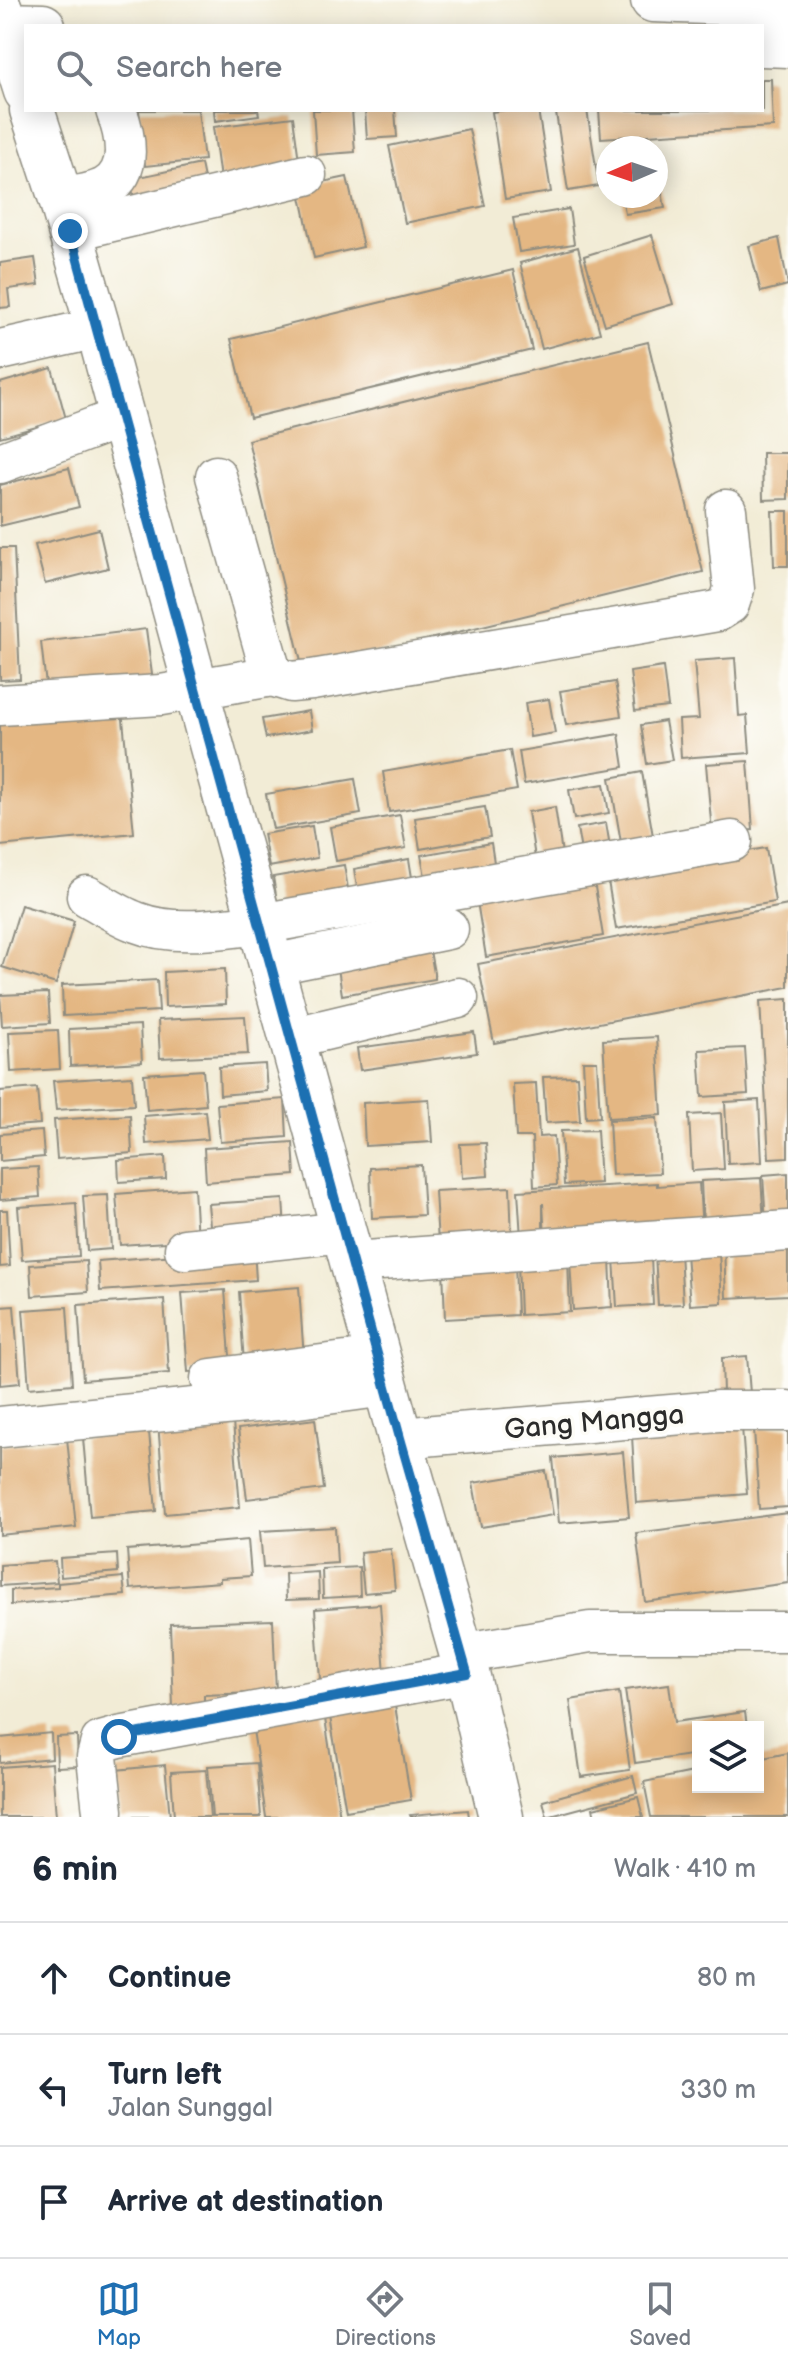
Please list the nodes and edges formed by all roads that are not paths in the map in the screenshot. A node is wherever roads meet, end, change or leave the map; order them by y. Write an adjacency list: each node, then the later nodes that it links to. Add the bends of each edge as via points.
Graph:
1 (653, 0): 2 (main road)
2 (761, 14): 4 (main road)
3 (12, 21): 5 (main road)
4 (788, 45)
5 (24, 81)
6 (33, 112): 9 (main road)
7 (117, 112): 9 (street, via 126,136 120,174)
8 (306, 175): 9 (street)
9 (66, 215): 10 (main road)
10 (98, 328): 11 (street); 12 (main road)
11 (0, 350)
12 (122, 417): 13 (street); 17 (main road)
13 (0, 463)
14 (216, 476): 16 (street)
15 (726, 510): 16 (street, via 734,589 729,604 718,611 312,680 291,682)
16 (272, 676): 17 (street)
17 (196, 690): 18 (street); 21 (main road)
18 (0, 705)
19 (732, 841): 21 (street)
20 (87, 896): 21 (street, via 135,922 165,929)
21 (260, 924): 23 (main road)
22 (448, 929): 23 (street)
23 (271, 965): 25 (main road)
24 (458, 998): 25 (street)
25 (291, 1038): 27 (main road)
26 (788, 1231): 27 (street)
27 (348, 1247): 28 (street); 29 (main road)
28 (185, 1249)
29 (382, 1372): 31 (street, via 298,1398); 32 (main road)
30 (788, 1411): 32 (street, Gang Mangga, via 718,1411)
31 (9, 1413)
32 (400, 1438): 34 (main road)
33 (788, 1632): 34 (street, via 590,1632)
34 (464, 1663): 35 (street, via 101,1742 97,1757); 36 (main road)
35 (103, 1811)
36 (501, 1817)

